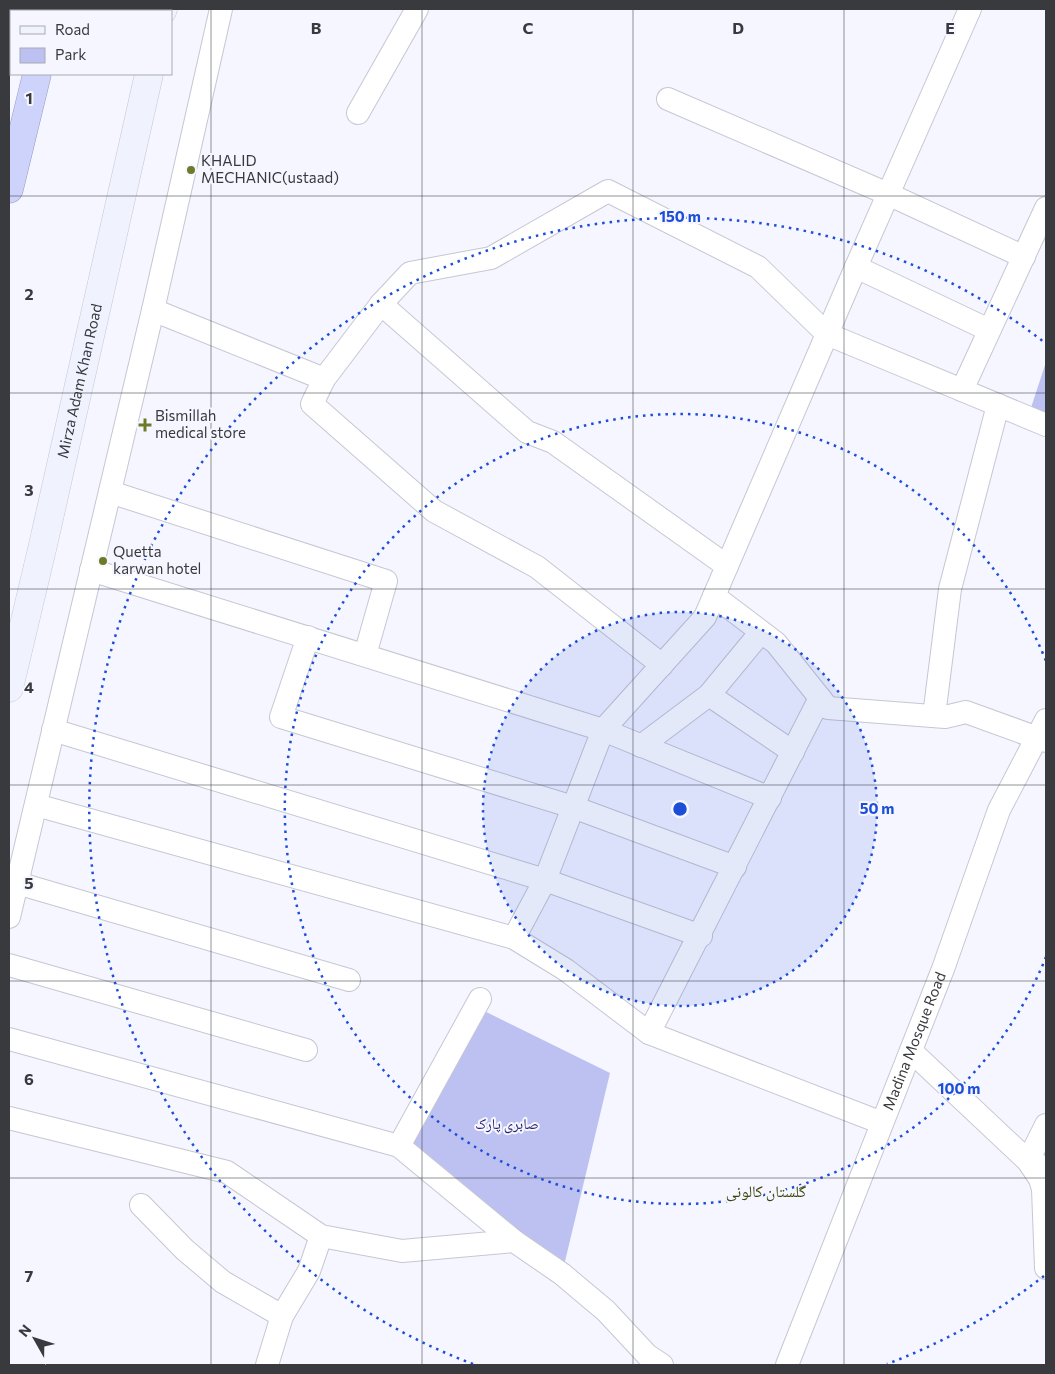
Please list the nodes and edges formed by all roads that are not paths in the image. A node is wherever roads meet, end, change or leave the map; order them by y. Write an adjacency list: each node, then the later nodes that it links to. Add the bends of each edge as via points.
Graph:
1 (221, 9): 14 (street)
2 (417, 9): 7 (street)
3 (970, 9): 9 (street)
4 (37, 75): 8 (highway)
5 (149, 75): 29 (main road, Mirza Adam Khan Road)
6 (668, 99): 9 (street)
7 (358, 113)
8 (9, 189)
9 (888, 194): 11 (street); 12 (street)
10 (1046, 208): 11 (street)
11 (1024, 257): 15 (street)
12 (856, 267): 15 (street); 16 (street)
13 (381, 304): 16 (street, via 410,273 490,258 608,191 758,267); 17 (street); 22 (street, via 527,432 553,442)
14 (153, 310): 17 (street); 21 (street)
15 (989, 330): 18 (street)
16 (827, 334): 18 (street); 22 (street)
17 (324, 379): 28 (street, via 312,404 428,505 537,567)
18 (962, 390): 19 (street)
19 (998, 405): 20 (street); 32 (street, via 950,589)
20 (1046, 426)
21 (110, 492): 23 (street); 27 (street, via 386,581)
22 (727, 566): 24 (street)
23 (91, 570): 26 (street); 33 (street)
24 (714, 596): 25 (street); 28 (street, via 705,617)
25 (761, 632): 30 (street); 31 (street, via 776,643)
26 (308, 637): 27 (street); 40 (street, via 281,717)
27 (364, 655): 34 (street)
28 (662, 666): 34 (street)
29 (9, 688)
30 (709, 695): 36 (street); 37 (street)
31 (820, 698): 32 (street, via 828,708); 37 (street)
32 (934, 716): 35 (street, via 966,712)
33 (53, 730): 39 (street); 42 (street)
34 (603, 730): 36 (street); 40 (street)
35 (1043, 732): 53 (street, Madina Mosque Road, via 999,810)
36 (641, 746): 38 (street)
37 (793, 752): 38 (street)
38 (770, 798): 41 (street)
39 (36, 804): 43 (street); 46 (street)
40 (573, 807): 41 (street); 42 (street)
41 (735, 867): 45 (street)
42 (545, 880): 45 (street); 46 (street)
43 (17, 883): 44 (street); 48 (street)
44 (9, 916)
45 (701, 936): 50 (street)
46 (514, 938): 50 (street, via 566,970)
47 (9, 966): 52 (street)
48 (349, 980)
49 (480, 999): 57 (street)
50 (649, 1034): 55 (street)
51 (9, 1038): 57 (street)
52 (306, 1050)
53 (911, 1051): 55 (street, Madina Mosque Road); 58 (street)
54 (9, 1118): 60 (street, via 227,1172)
55 (882, 1123): 66 (street, Madina Mosque Road)
56 (1046, 1125): 58 (street)
57 (399, 1146): 61 (street)
58 (1037, 1165): 62 (street, via 1043,1189)
59 (141, 1205): 63 (street, via 185,1250 223,1282)
60 (321, 1236): 61 (street, via 402,1251); 63 (street, via 309,1271)
61 (514, 1241): 65 (street, via 606,1311 647,1355)
62 (1046, 1268)
63 (282, 1316): 64 (street)
64 (267, 1365)
65 (662, 1365)
66 (787, 1365)

